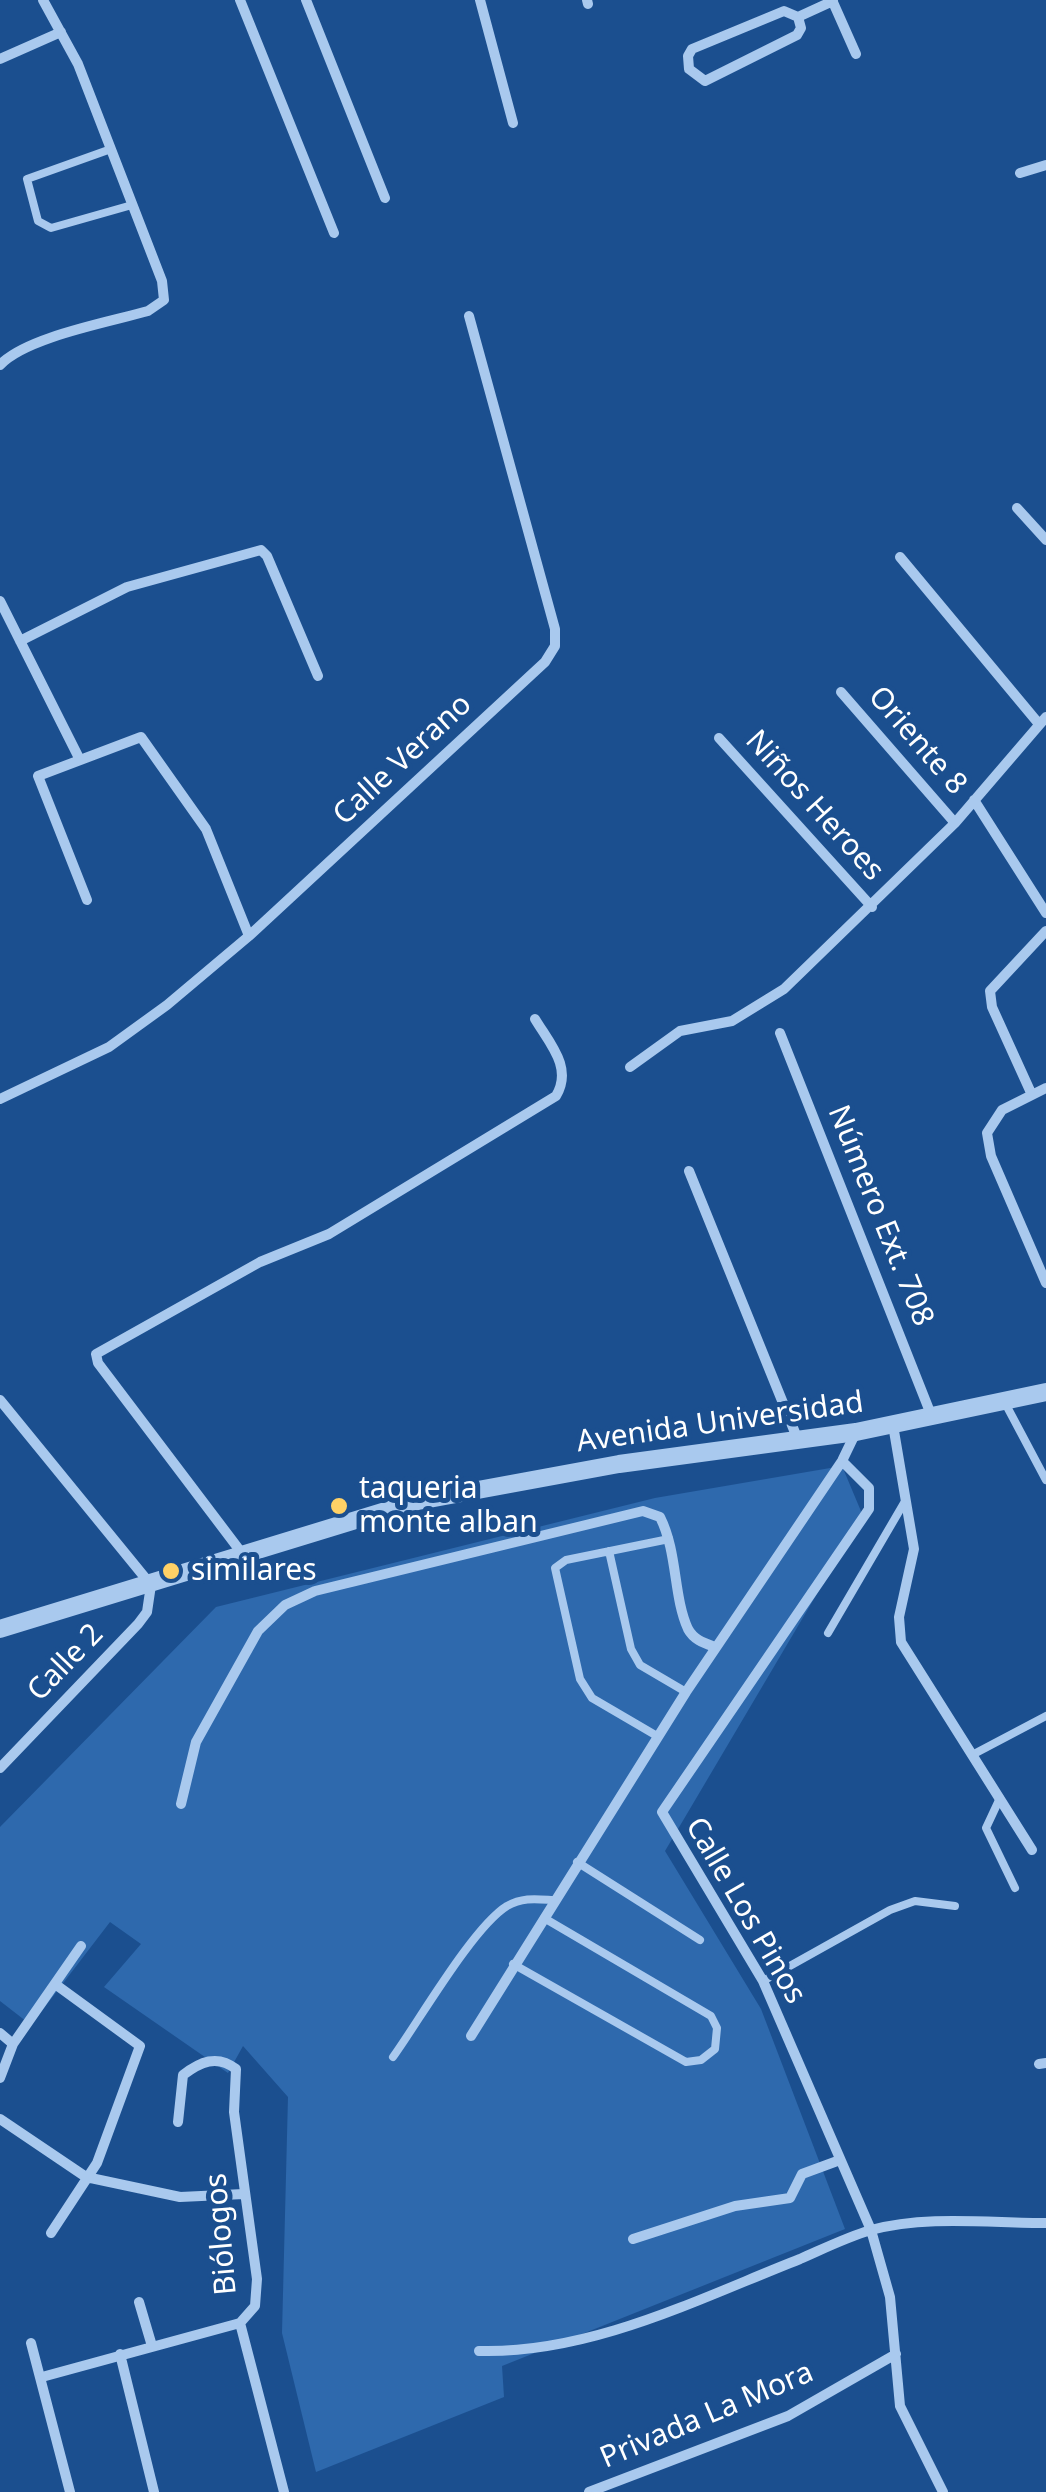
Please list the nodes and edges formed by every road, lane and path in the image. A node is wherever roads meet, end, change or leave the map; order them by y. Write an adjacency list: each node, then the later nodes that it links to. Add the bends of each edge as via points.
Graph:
1 (43, 0): 7 (street)
2 (240, 0): 16 (street)
3 (306, 0): 14 (street)
4 (480, 0): 10 (street)
5 (832, 0): 6 (street); 8 (street)
6 (798, 17): 6 (street, via 797,35 705,82 689,69 692,50 784,10)
7 (60, 32): 9 (street); 11 (street)
8 (856, 54)
9 (0, 59)
10 (513, 123)
11 (112, 150): 15 (street); 15 (lane, via 28,179 38,221 52,228)
12 (1046, 165): 13 (street)
13 (1020, 173)
14 (385, 198)
15 (132, 204): 18 (street, via 164,300 8,356)
16 (334, 233)
17 (469, 316): 35 (street, Calle Verano, via 555,646)
18 (0, 365)
19 (1017, 508): 20 (street)
20 (1046, 540)
21 (900, 557): 26 (street)
22 (0, 601): 23 (street)
23 (20, 641): 24 (street, via 127,587 261,550); 28 (street)
24 (318, 676)
25 (841, 692): 30 (street, Oriente 8)
26 (1042, 720): 29 (street)
27 (718, 738): 32 (street, Niños Heroes)
28 (79, 758): 31 (street, via 38,776); 35 (street, via 142,737 206,828)
29 (974, 800): 30 (street); 33 (street)
30 (955, 823): 32 (street)
31 (87, 900)
32 (872, 907): 38 (street, via 758,1009 680,1031)
33 (1046, 913)
34 (1046, 931): 40 (street, via 990,991)
35 (249, 936): 41 (street, Calle Verano, via 109,1048)
36 (535, 1019): 56 (street, via 563,1066 556,1096 329,1234 260,1262 96,1354)
37 (780, 1033): 47 (street, Número Ext. 708)
38 (630, 1067)
39 (1046, 1088): 40 (street)
40 (1032, 1094): 43 (street, via 994,1118 987,1142)
41 (0, 1099)
42 (689, 1171): 50 (street)
43 (1046, 1283)
44 (1046, 1392): 46 (street, Avenida Universidad)
45 (0, 1400): 57 (street)
46 (1004, 1401): 47 (street, Avenida Universidad); 52 (lane)
47 (932, 1417): 48 (street, Avenida Universidad)
48 (893, 1425): 49 (street, Avenida Universidad); 53 (street)
49 (856, 1432): 50 (street, Avenida Universidad); 51 (street)
50 (798, 1440): 56 (street, Avenida Universidad, via 418,1500)
51 (842, 1461): 60 (street); 77 (street, Calle Los Pinos, via 869,1488 869,1509 662,1812)
52 (1046, 1480)
53 (904, 1503): 59 (lane); 64 (street, via 914,1548 899,1616 902,1642)
54 (671, 1539): 55 (lane); 60 (street, via 688,1628); 67 (street, via 660,1517 643,1511 315,1591 285,1605 258,1631 196,1742)
55 (609, 1551): 61 (lane, via 640,1665); 63 (lane, via 555,1568 580,1679 592,1698)
56 (241, 1552): 57 (street, Avenida Universidad)
57 (151, 1585): 58 (street, Avenida Universidad); 65 (street, Calle 2, via 138,1624)
58 (0, 1629)
59 (828, 1633)
60 (714, 1647): 61 (street)
61 (686, 1692): 63 (street)
62 (1046, 1716): 64 (lane)
63 (657, 1736): 69 (street)
64 (972, 1755): 66 (street)
65 (0, 1768)
66 (1000, 1798): 68 (street); 70 (lane, via 986,1828)
67 (180, 1804)
68 (1032, 1850)
69 (577, 1862): 71 (street); 74 (lane)
70 (1014, 1888)
71 (553, 1900): 73 (street); 82 (lane, via 526,1898 485,1926)
72 (954, 1906): 77 (lane, via 915,1901 890,1910)
73 (542, 1917): 76 (street); 76 (lane, via 711,2016 718,2028 714,2049 686,2062)
74 (700, 1940)
75 (81, 1946): 78 (street)
76 (512, 1964): 80 (street)
77 (763, 1981): 86 (street, Calle Los Pinos)
78 (56, 1984): 81 (street); 87 (street, via 140,2046)
79 (0, 2033): 81 (street)
80 (470, 2036)
81 (13, 2044): 83 (street)
82 (394, 2058)
83 (0, 2078)
84 (0, 2120): 87 (street)
85 (178, 2122): 88 (street, Biólogos, via 182,2075 202,2061 236,2069)
86 (840, 2160): 90 (street, Calle Los Pinos); 92 (street, via 802,2174 790,2198 735,2206)
87 (86, 2177): 88 (street, via 180,2197); 91 (street)
88 (244, 2194): 94 (street, Biólogos, via 257,2280 255,2306)
89 (1046, 2224): 90 (street, via 923,2222)
90 (871, 2230): 97 (street, via 667,2312 574,2341); 99 (street, Calle Los Pinos, via 890,2296)
91 (51, 2234)
92 (632, 2239)
93 (139, 2302): 96 (street)
94 (240, 2324): 96 (street); 103 (street, Biólogos)
95 (31, 2343): 100 (street)
96 (152, 2346): 98 (street)
97 (479, 2351)
98 (120, 2354): 100 (street); 102 (street)
99 (896, 2354): 104 (street, Privada La Mora, via 788,2416); 105 (street, Calle Los Pinos, via 900,2406)
100 (42, 2377): 101 (street)
101 (70, 2492)
102 (154, 2492)
103 (284, 2492)
104 (589, 2492)
105 (943, 2492)

